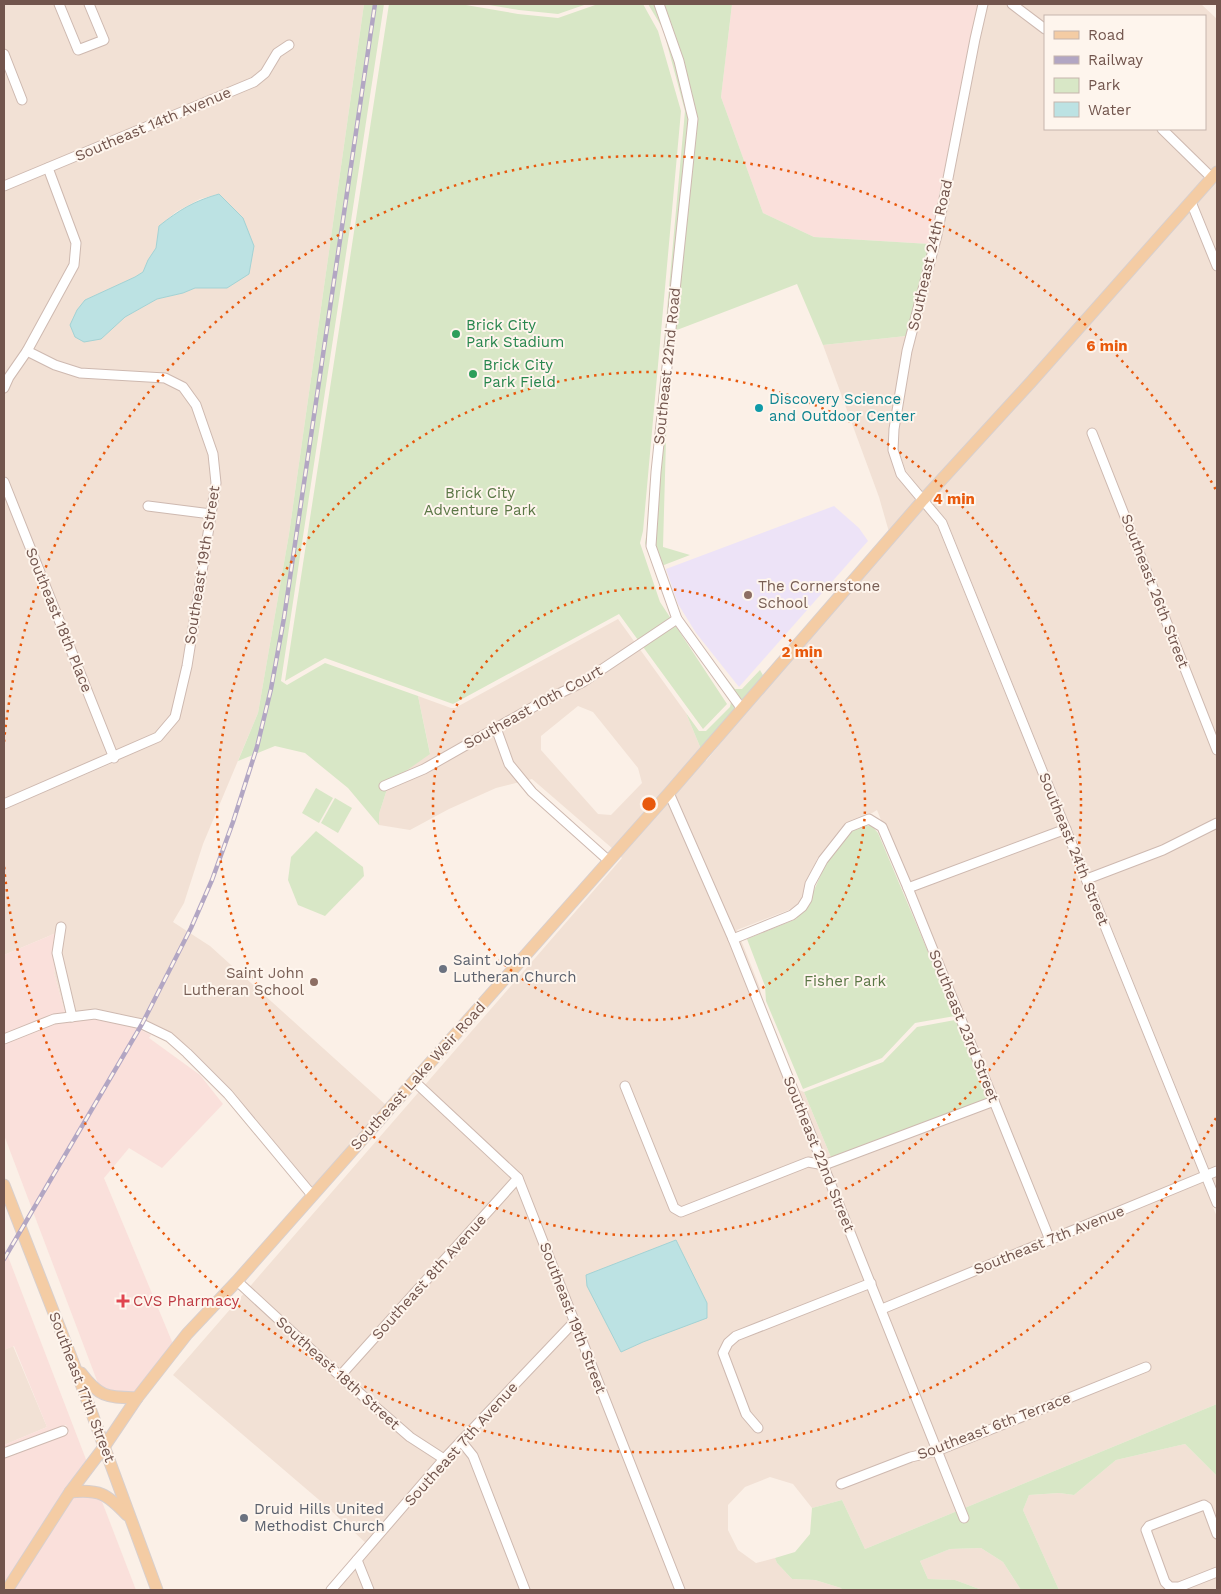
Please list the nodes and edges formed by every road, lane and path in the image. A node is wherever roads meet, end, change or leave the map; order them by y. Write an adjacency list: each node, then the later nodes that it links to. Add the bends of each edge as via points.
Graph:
1 (59, 4): 2 (street, via 78,50 104,40)
2 (89, 4)
3 (659, 4): 26 (street, Southeast 22nd Road, via 679,61 693,119 651,546)
4 (983, 4): 23 (street, Southeast 24th Road, via 894,429 893,450 901,474)
5 (1012, 4): 6 (street)
6 (1044, 28)
7 (289, 45): 13 (street, Southeast 14th Avenue, via 277,53 265,73 254,82)
8 (4, 54): 9 (street)
9 (13, 77): 10 (street); 11 (street)
10 (4, 81)
11 (22, 100)
12 (1163, 130): 14 (street)
13 (48, 168): 15 (street, Southeast 14th Avenue); 18 (street, via 76,243 74,265)
14 (1215, 175): 16 (main road, Southeast Lake Weir Road)
15 (4, 186)
16 (1191, 202): 17 (street); 23 (main road, Southeast Lake Weir Road)
17 (1217, 266)
18 (27, 351): 19 (street); 25 (street, Southeast 19th Street, via 80,373 165,378 183,387 196,405 213,454 216,483)
19 (7, 375): 20 (street)
20 (4, 388)
21 (1092, 433): 29 (street, Southeast 26th Street)
22 (4, 482): 30 (street, Southeast 18th Place)
23 (923, 500): 27 (main road, Southeast Lake Weir Road); 35 (street, Southeast 24th Street, via 942,523)
24 (148, 506): 25 (street)
25 (211, 514): 30 (street, Southeast 19th Street, via 187,666 175,717 158,737)
26 (677, 619): 27 (street, Southeast 22nd Road); 28 (street, Southeast 10th Court, via 583,682)
27 (742, 709): 32 (main road, Southeast Lake Weir Road)
28 (496, 728): 31 (street, Southeast 10th Court, via 424,769); 36 (street, via 509,764 532,792)
29 (1217, 750)
30 (114, 758): 33 (street, Southeast 19th Street)
31 (384, 786)
32 (669, 793): 36 (main road, Southeast Lake Weir Road); 40 (street, Southeast 22nd Street)
33 (4, 804)
34 (1217, 823): 37 (street, via 1163,850)
35 (1066, 829): 37 (street, Southeast 24th Street); 38 (street)
36 (609, 861): 43 (main road, Southeast Lake Weir Road)
37 (1087, 879): 48 (street, Southeast 24th Street)
38 (908, 888): 40 (street, Southeast 23rd Street, via 882,827 869,820 849,827 823,860 802,907 792,915); 45 (street, Southeast 23rd Street)
39 (61, 927): 41 (street, via 57,953)
40 (734, 939): 46 (street, Southeast 22nd Street)
41 (72, 1017): 42 (street, via 54,1018); 51 (street, via 95,1014 142,1024 168,1037 228,1094)
42 (4, 1039)
43 (414, 1081): 49 (street, Southeast 19th Street); 51 (main road, Southeast Lake Weir Road)
44 (625, 1086): 46 (street, via 674,1208 682,1212 808,1162)
45 (994, 1101): 46 (street); 53 (street, Southeast 23rd Street)
46 (824, 1165): 55 (street, Southeast 22nd Street)
47 (1217, 1171): 48 (street, Southeast 7th Avenue)
48 (1206, 1175): 52 (street, Southeast 24th Street); 53 (street, Southeast 7th Avenue)
49 (518, 1178): 57 (street, Southeast 19th Street); 60 (street, Southeast 8th Avenue)
50 (4, 1186): 58 (main road, Southeast 17th Street)
51 (312, 1195): 54 (main road, Southeast Lake Weir Road)
52 (1217, 1203)
53 (1050, 1240): 56 (street, Southeast 7th Avenue)
54 (237, 1281): 60 (street, Southeast 18th Street); 61 (main road, Southeast Lake Weir Road, via 187,1334)
55 (871, 1283): 56 (street, Southeast 22nd Street); 62 (street, via 736,1336 728,1344 723,1353 746,1414)
56 (882, 1309): 66 (street, Southeast 22nd Street)
57 (574, 1322): 64 (street, Southeast 7th Avenue); 81 (street, Southeast 19th Street)
58 (73, 1362): 61 (main road, via 98,1392); 65 (main road, Southeast 17th Street)
59 (1146, 1367): 66 (street, Southeast 6th Terrace)
60 (340, 1376): 68 (street, Southeast 18th Street, via 410,1438)
61 (137, 1398): 65 (main road, Southeast Lake Weir Road)
62 (758, 1428)
63 (63, 1431): 67 (street)
64 (461, 1440): 68 (street, Southeast 7th Avenue); 80 (street, via 473,1456)
65 (104, 1447): 70 (main road, Southeast Lake Weir Road); 71 (main road, Southeast 17th Street)
66 (937, 1451): 69 (street, Southeast 6th Terrace, via 911,1457); 72 (street, Southeast 22nd Street)
67 (4, 1453)
68 (444, 1459): 74 (street, Southeast 7th Avenue)
69 (841, 1484)
70 (70, 1492): 71 (main road, via 87,1490 102,1494); 76 (main road, Southeast Lake Weir Road)
71 (131, 1518): 77 (main road, Southeast 17th Street)
72 (964, 1518)
73 (1217, 1534): 75 (street, via 1204,1505 1146,1530 1165,1582 1170,1587 1179,1587)
74 (357, 1560): 78 (street, Southeast 7th Avenue); 79 (street)
75 (1217, 1572)
76 (7, 1590)
77 (157, 1590)
78 (331, 1590)
79 (369, 1590)
80 (525, 1590)
81 (680, 1590)

